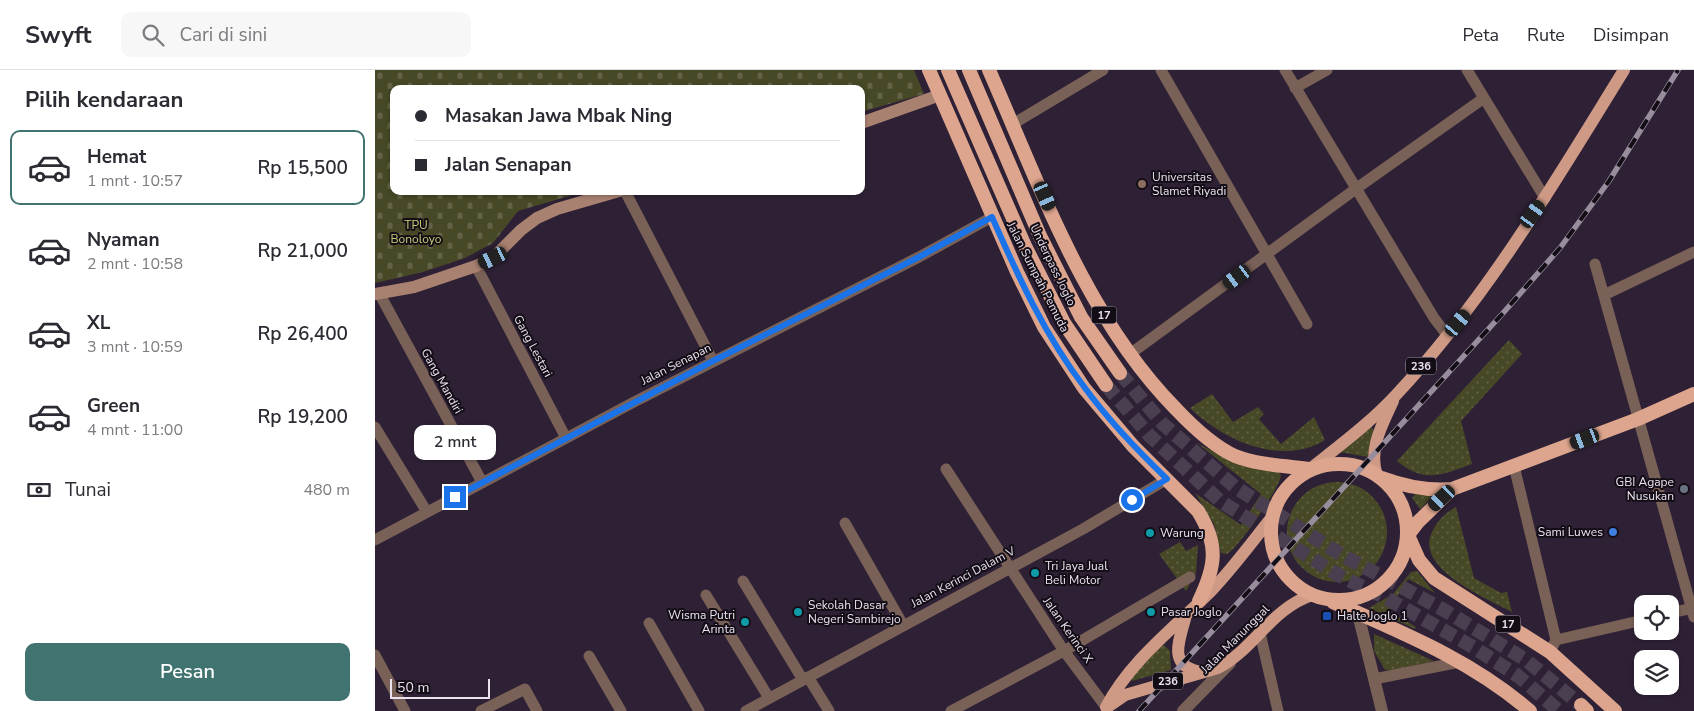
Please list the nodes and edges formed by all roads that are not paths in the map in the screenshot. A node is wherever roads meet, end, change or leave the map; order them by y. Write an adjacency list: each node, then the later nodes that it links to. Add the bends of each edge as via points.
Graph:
1 (929, 70): 12 (highway, Jalan Sumpah Pemuda)
2 (948, 70): 32 (highway, Underpass Joglo, via 1025,246 1064,322)
3 (969, 70): 31 (highway, Underpass Joglo, via 1044,244 1081,317)
4 (989, 70): 15 (highway, 17)
5 (1101, 70): 15 (street)
6 (1161, 70): 22 (street)
7 (1285, 70): 11 (street)
8 (1327, 70): 11 (street)
9 (1467, 70): 13 (street)
10 (1624, 70): 19 (main road, 236)
11 (1295, 88): 16 (street)
12 (939, 95): 14 (main road); 20 (highway, Jalan Sumpah Pemuda)
13 (1485, 98): 16 (street); 19 (street)
14 (865, 122)
15 (1013, 124): 29 (highway, 17, via 1094,299)
16 (1357, 188): 22 (street); 28 (street, via 1433,318)
17 (605, 195): 24 (main road, via 537,218 493,258)
18 (627, 195): 30 (street)
19 (1545, 198): 28 (main road, 236, via 1468,311)
20 (992, 217): 30 (street, Jalan Senapan); 42 (highway, Jalan Sumpah Pemuda, via 1044,327 1084,388 1133,446)
21 (1694, 252): 26 (street)
22 (1269, 255): 27 (street); 29 (street)
23 (1595, 264): 26 (street)
24 (476, 266): 25 (main road, via 414,287); 37 (street, Gang Lestari)
25 (377, 294): 43 (street, Gang Mandiri)
26 (1604, 295): 35 (street)
27 (1307, 324)
28 (1447, 335): 34 (main road, 236)
29 (1130, 354): 40 (highway, 17, via 1164,397 1215,444 1235,456)
30 (713, 361): 37 (street, Jalan Senapan)
31 (1120, 373)
32 (1106, 384)
33 (1694, 394): 35 (highway)
34 (1395, 396): 40 (main road, 236); 41 (main road, 236, via 1374,450)
35 (1638, 418): 38 (highway); 56 (street)
36 (375, 427): 45 (street)
37 (566, 438): 43 (street, Jalan Senapan)
38 (1514, 466): 44 (highway); 64 (street)
39 (946, 469): 50 (street, Jalan Kerinci X)
40 (1310, 470): 41 (highway, 17, via 1339,464 1353,465); 46 (highway, 17, via 1291,483)
41 (1377, 476): 44 (highway, via 1406,487); 48 (highway, 17, via 1399,500)
42 (1167, 479): 50 (street, Jalan Kerinci Dalam V, via 1083,530); 55 (highway, Jalan Sumpah Pemuda, via 1198,511 1210,535 1213,568)
43 (482, 482): 45 (street, Jalan Senapan)
44 (1452, 489): 48 (highway)
45 (427, 512): 49 (street, Jalan Senapan)
46 (1272, 517): 54 (highway, 17, via 1271,544 1281,569 1300,588); 55 (main road, 236, via 1220,581)
47 (845, 523): 62 (street)
48 (1408, 535): 54 (highway, 17, via 1402,559 1376,590 1351,599); 64 (highway, 17, via 1419,560 1434,578)
49 (375, 540)
50 (1009, 568): 62 (street, Jalan Kerinci Dalam V); 65 (street, Jalan Kerinci X)
51 (1190, 577): 65 (street)
52 (743, 581): 71 (street)
53 (706, 595): 73 (street)
54 (1318, 597): 58 (highway, 17); 63 (main road, Jalan Manunggal, via 1289,606)
55 (1199, 601): 59 (main road, 236)
56 (1693, 611): 57 (street)
57 (1679, 613)
58 (1358, 614): 69 (highway, 17, via 1418,638); 72 (street)
59 (1186, 615): 70 (main road, 236, via 1177,653 1179,661 1189,670); 74 (main road, 236, via 1127,674)
60 (649, 623): 79 (street)
61 (1634, 623): 64 (street)
62 (903, 625): 71 (street, Jalan Kerinci Dalam V)
63 (1260, 632): 68 (main road, Jalan Manunggal); 84 (street)
64 (1553, 646): 87 (highway, 17)
65 (1064, 651): 74 (street, Jalan Kerinci X); 82 (street)
66 (375, 655): 75 (street)
67 (589, 656): 78 (street)
68 (1232, 661): 70 (main road, 236); 83 (street, Jalan Manunggal)
69 (1460, 662): 72 (street); 86 (highway, 17)
70 (1202, 672): 74 (main road, 236, via 1125,695)
71 (805, 679): 73 (street, Jalan Kerinci Dalam V); 81 (street)
72 (1374, 679): 85 (street)
73 (769, 698): 80 (street, Jalan Kerinci Dalam V)
74 (1105, 709)
75 (405, 711)
76 (481, 711): 77 (street, via 525,689)
77 (537, 711)
78 (621, 711)
79 (699, 711)
80 (745, 711)
81 (829, 711)
82 (951, 711)
83 (1183, 711)
84 (1277, 711)
85 (1382, 711)
86 (1531, 711)
87 (1615, 711)

